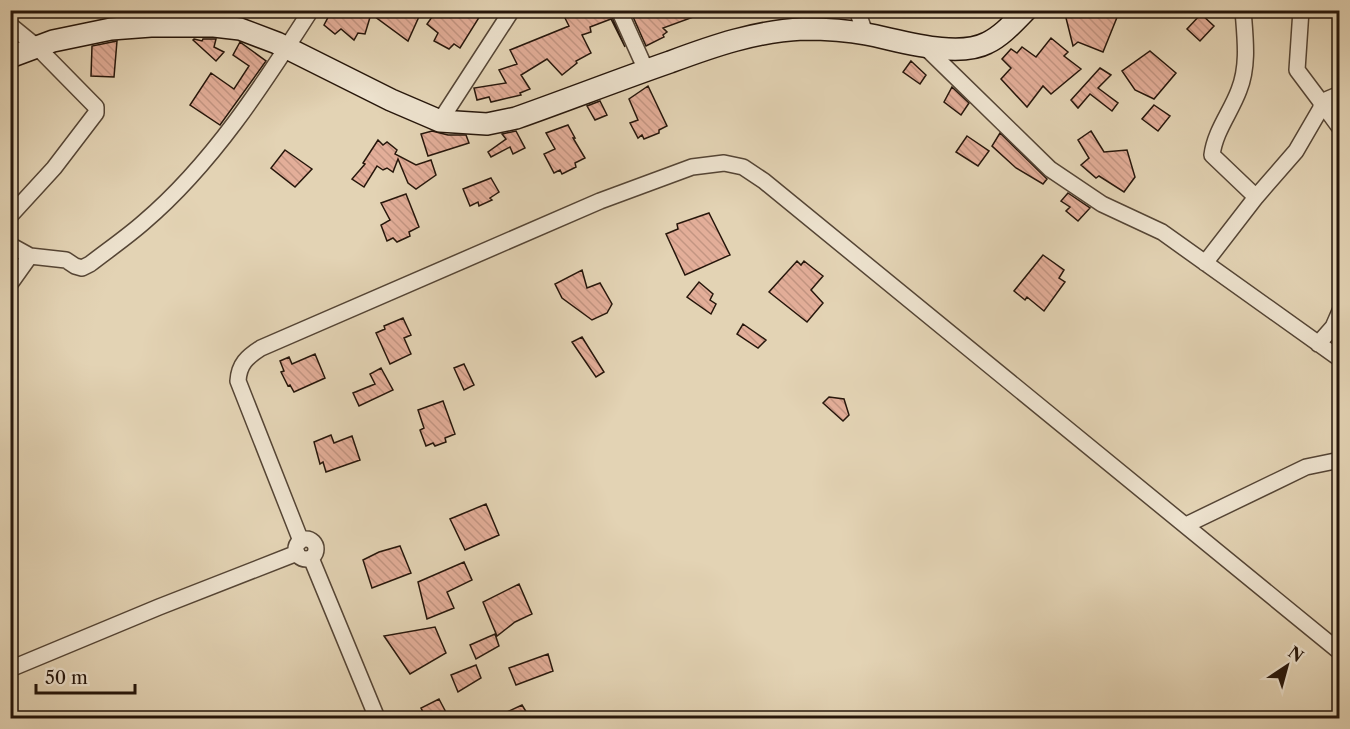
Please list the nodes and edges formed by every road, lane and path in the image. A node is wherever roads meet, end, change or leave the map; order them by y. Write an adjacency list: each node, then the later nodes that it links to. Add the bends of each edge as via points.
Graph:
1 (311, 10): 12 (street)
2 (512, 10): 17 (street)
3 (619, 10): 14 (street)
4 (857, 10): 9 (street)
5 (1026, 10): 10 (street, via 987,44 968,49)
6 (1243, 10): 19 (street, via 1245,67 1212,155)
7 (1301, 10): 16 (street, via 1297,70)
8 (10, 25): 11 (street)
9 (865, 33): 10 (street); 14 (street, via 802,29 763,33)
10 (924, 46): 23 (street, via 1050,169 1102,204 1162,232)
11 (37, 47): 12 (street, via 111,29 190,25 240,29); 13 (street); 20 (street, via 96,107 96,113 54,168)
12 (287, 48): 17 (street); 22 (street, via 226,134 145,221 82,268 66,260)
13 (10, 57)
14 (646, 70): 17 (street, via 516,118 487,124)
15 (1340, 94): 16 (street)
16 (1321, 102): 18 (street); 19 (street, via 1296,151)
17 (440, 121)
18 (1340, 128)
19 (1256, 197): 23 (street)
20 (10, 216)
21 (10, 245): 22 (street)
22 (30, 256): 24 (street)
23 (1205, 263): 26 (street)
24 (10, 284)
25 (1340, 311): 26 (street, via 1333,327)
26 (1318, 344): 27 (street)
27 (1340, 359)
28 (1340, 460): 29 (street, via 1306,467)
29 (1186, 525): 30 (street, via 764,181 743,167 724,163 692,167 600,201 249,356 242,364 238,381); 31 (street)
30 (303, 551): 32 (street); 33 (street)
31 (1340, 652)
32 (10, 669)
33 (376, 718)

